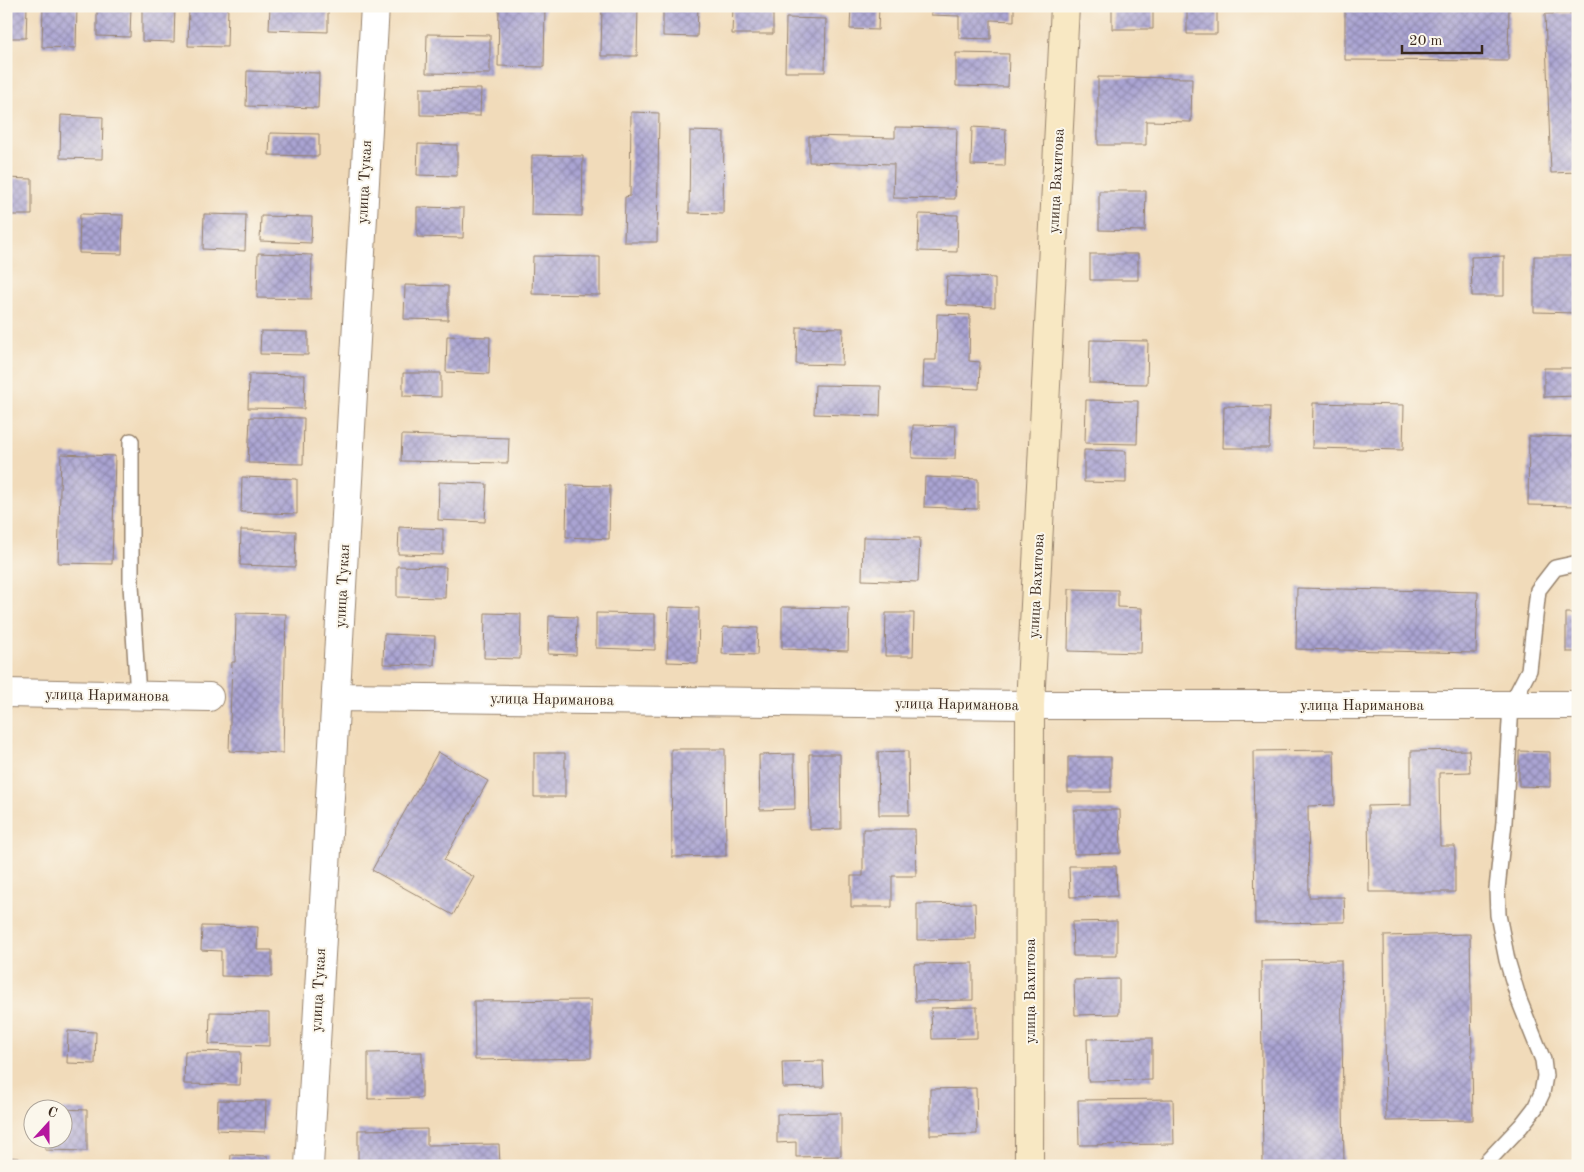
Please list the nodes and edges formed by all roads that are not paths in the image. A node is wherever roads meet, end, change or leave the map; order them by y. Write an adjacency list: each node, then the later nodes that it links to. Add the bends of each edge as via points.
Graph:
1 (375, 6): 7 (street, улица Тукая)
2 (1065, 6): 9 (street, улица Вахитова)
3 (131, 441): 6 (lane, via 131,585)
4 (1578, 563): 10 (lane, via 1555,568 1538,590 1529,670)
5 (6, 693): 6 (street, улица Нариманова)
6 (138, 696): 8 (street, улица Нариманова)
7 (336, 696): 9 (street, улица Нариманова); 12 (street, улица Тукая)
8 (209, 698)
9 (1030, 704): 10 (street, улица Нариманова); 13 (street, улица Вахитова)
10 (1512, 705): 11 (street, улица Нариманова); 14 (lane, via 1497,889 1498,915 1507,960 1543,1060 1545,1076 1542,1093 1534,1108)
11 (1578, 705)
12 (309, 1166)
13 (1030, 1166)
14 (1483, 1166)

